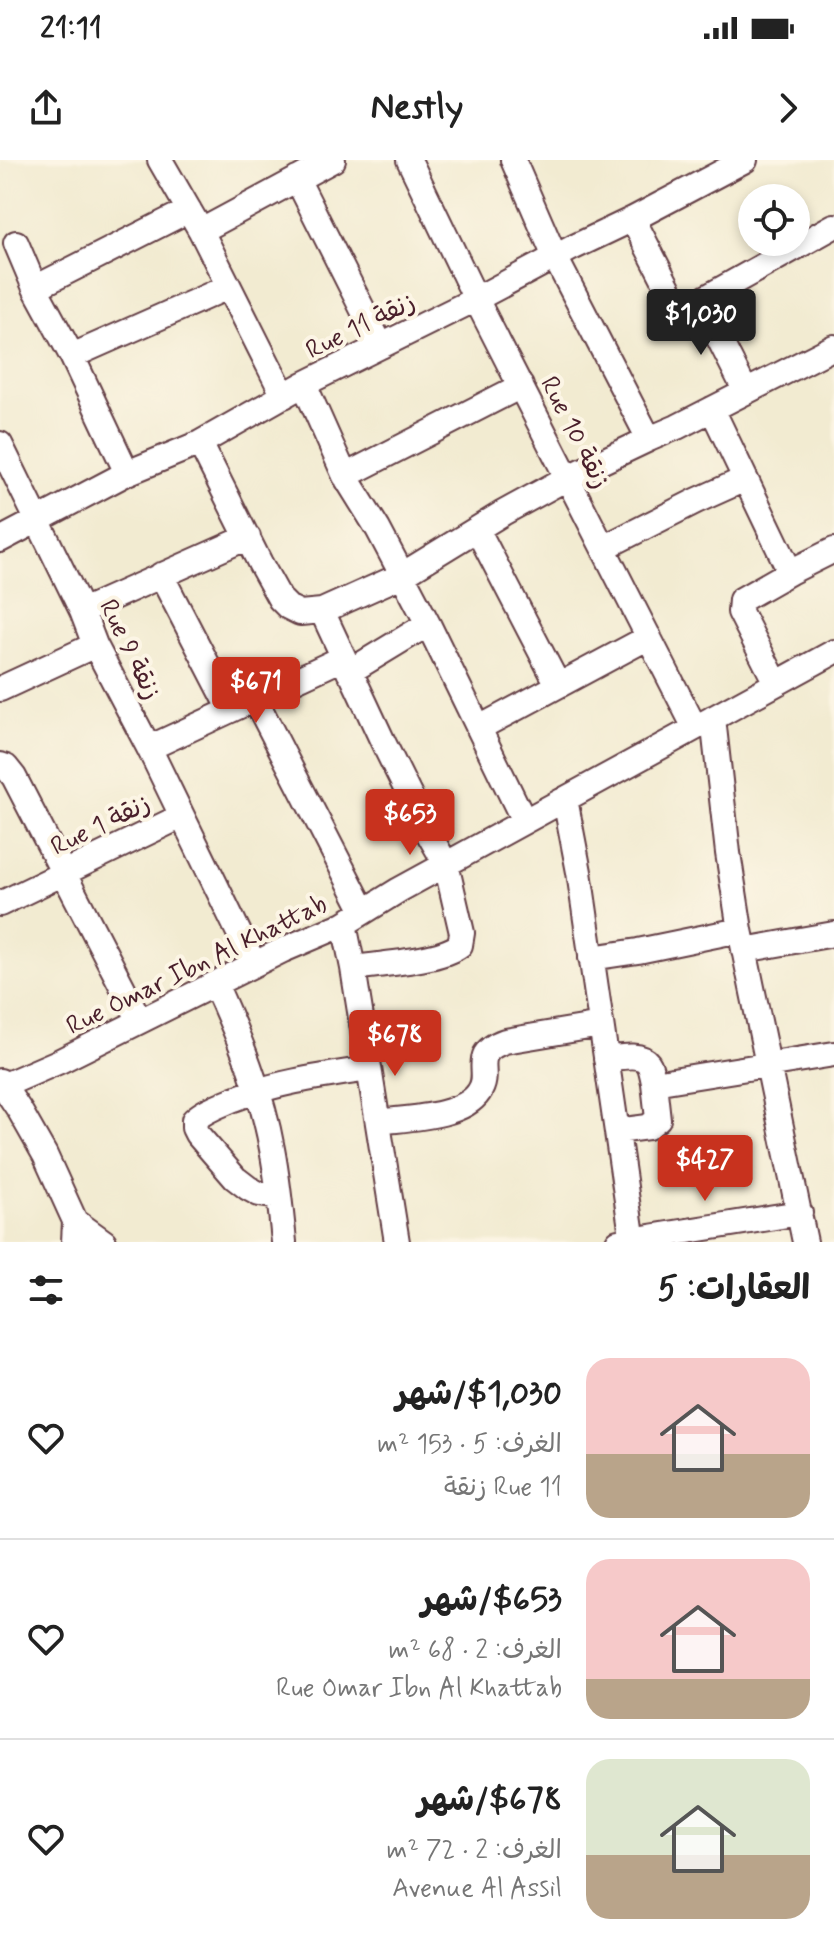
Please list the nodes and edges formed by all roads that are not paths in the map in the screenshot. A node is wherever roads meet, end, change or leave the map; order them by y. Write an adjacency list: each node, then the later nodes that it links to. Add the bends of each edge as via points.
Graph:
1 (160, 160): 9 (street)
2 (333, 160): 7 (street)
3 (409, 160): 15 (street, Rue 10 زنقة)
4 (513, 160): 12 (street)
5 (745, 160): 6 (street, Rue 11 زنقة)
6 (700, 170): 8 (street, Rue 11 زنقة)
7 (297, 179): 9 (street); 17 (street)
8 (633, 219): 12 (street, Rue 11 زنقة); 16 (street, via 675,301 683,306)
9 (195, 221): 13 (street); 14 (street)
10 (834, 226): 16 (street)
11 (16, 243): 14 (street)
12 (555, 257): 15 (street, Rue 11 زنقة); 24 (street)
13 (228, 287): 19 (street); 21 (street)
14 (35, 288): 19 (street)
15 (476, 299): 17 (street, Rue 11 زنقة); 20 (street, Rue 10 زنقة)
16 (700, 301): 22 (street)
17 (381, 346): 21 (street, Rue 11 زنقة)
18 (834, 347): 22 (street)
19 (72, 356): 27 (street)
20 (521, 386): 28 (street); 29 (street, Rue 10 زنقة)
21 (294, 390): 25 (street, Rue 11 زنقة); 28 (street)
22 (746, 392): 23 (street)
23 (712, 409): 24 (street); 30 (street)
24 (649, 439): 29 (street)
25 (200, 443): 27 (street, Rue 11 زنقة); 33 (street)
26 (0, 444): 31 (street, Rue 9 زنقة)
27 (127, 473): 31 (street, Rue 11 زنقة)
28 (345, 476): 39 (street)
29 (567, 478): 32 (street); 35 (street, Rue 10 زنقة)
30 (745, 479): 35 (street); 37 (street)
31 (38, 521): 34 (street, Rue 11 زنقة); 40 (street, Rue 9 زنقة)
32 (477, 529): 39 (street); 48 (street)
33 (248, 537): 38 (street); 41 (street, via 288,607 300,613)
34 (0, 540)
35 (603, 548): 43 (street, Rue 10 زنقة)
36 (834, 550): 37 (street)
37 (790, 572): 47 (street, via 741,600 740,607)
38 (161, 575): 40 (street); 51 (street)
39 (402, 575): 41 (street); 42 (street)
40 (82, 611): 44 (street, Rue 9 زنقة)
41 (322, 611): 46 (street)
42 (428, 624): 46 (street); 53 (street)
43 (649, 637): 48 (street); 52 (street, Rue 10 زنقة)
44 (95, 645): 49 (street); 54 (street, Rue 9 زنقة)
45 (834, 652): 47 (street, Rue Omar Ibn Al Khattab)
46 (346, 665): 50 (street); 59 (street)
47 (776, 683): 52 (street, Rue Omar Ibn Al Khattab)
48 (558, 685): 53 (street)
49 (0, 689)
50 (255, 699): 51 (street); 62 (street)
51 (231, 710): 54 (street)
52 (704, 723): 56 (street, Rue Omar Ibn Al Khattab); 64 (street)
53 (479, 728): 58 (street)
54 (149, 748): 57 (street, Rue 9 زنقة)
55 (0, 765): 60 (street, via 14,777)
56 (565, 799): 58 (street, Rue Omar Ibn Al Khattab); 65 (street)
57 (182, 816): 60 (street, Rue 1 زنقة); 66 (street, Rue 9 زنقة)
58 (524, 821): 59 (street, Rue Omar Ibn Al Khattab)
59 (446, 864): 62 (street, Rue Omar Ibn Al Khattab); 67 (street, via 462,933 460,945 433,956)
60 (65, 873): 61 (street, Rue 1 زنقة); 69 (street)
61 (0, 904)
62 (354, 918): 66 (street, Rue Omar Ibn Al Khattab); 67 (street)
63 (834, 934): 64 (street)
64 (742, 940): 65 (street); 73 (street)
65 (591, 958): 70 (street)
66 (254, 964): 68 (street, Rue Omar Ibn Al Khattab)
67 (353, 968): 74 (street)
68 (215, 984): 69 (street, Rue Omar Ibn Al Khattab); 77 (street)
69 (140, 1021): 76 (street, Rue Omar Ibn Al Khattab)
70 (601, 1025): 72 (street); 78 (street, via 494,1044 485,1055 482,1088 470,1101 447,1112)
71 (834, 1054): 73 (street)
72 (606, 1059): 75 (street, via 643,1059); 79 (street)
73 (768, 1065): 75 (street); 81 (street)
74 (369, 1069): 77 (street); 78 (street)
75 (654, 1083): 79 (street, via 658,1119 648,1127)
76 (1, 1084): 82 (street, via 45,1155)
77 (256, 1090): 80 (street); 80 (street, via 201,1114 194,1128 235,1178 259,1194)
78 (378, 1122): 86 (street)
79 (617, 1131): 83 (street)
80 (279, 1197): 85 (street)
81 (800, 1213): 83 (street); 87 (street)
82 (75, 1231): 84 (street)
83 (628, 1241)
84 (104, 1242)
85 (284, 1242)
86 (397, 1242)
87 (805, 1242)

